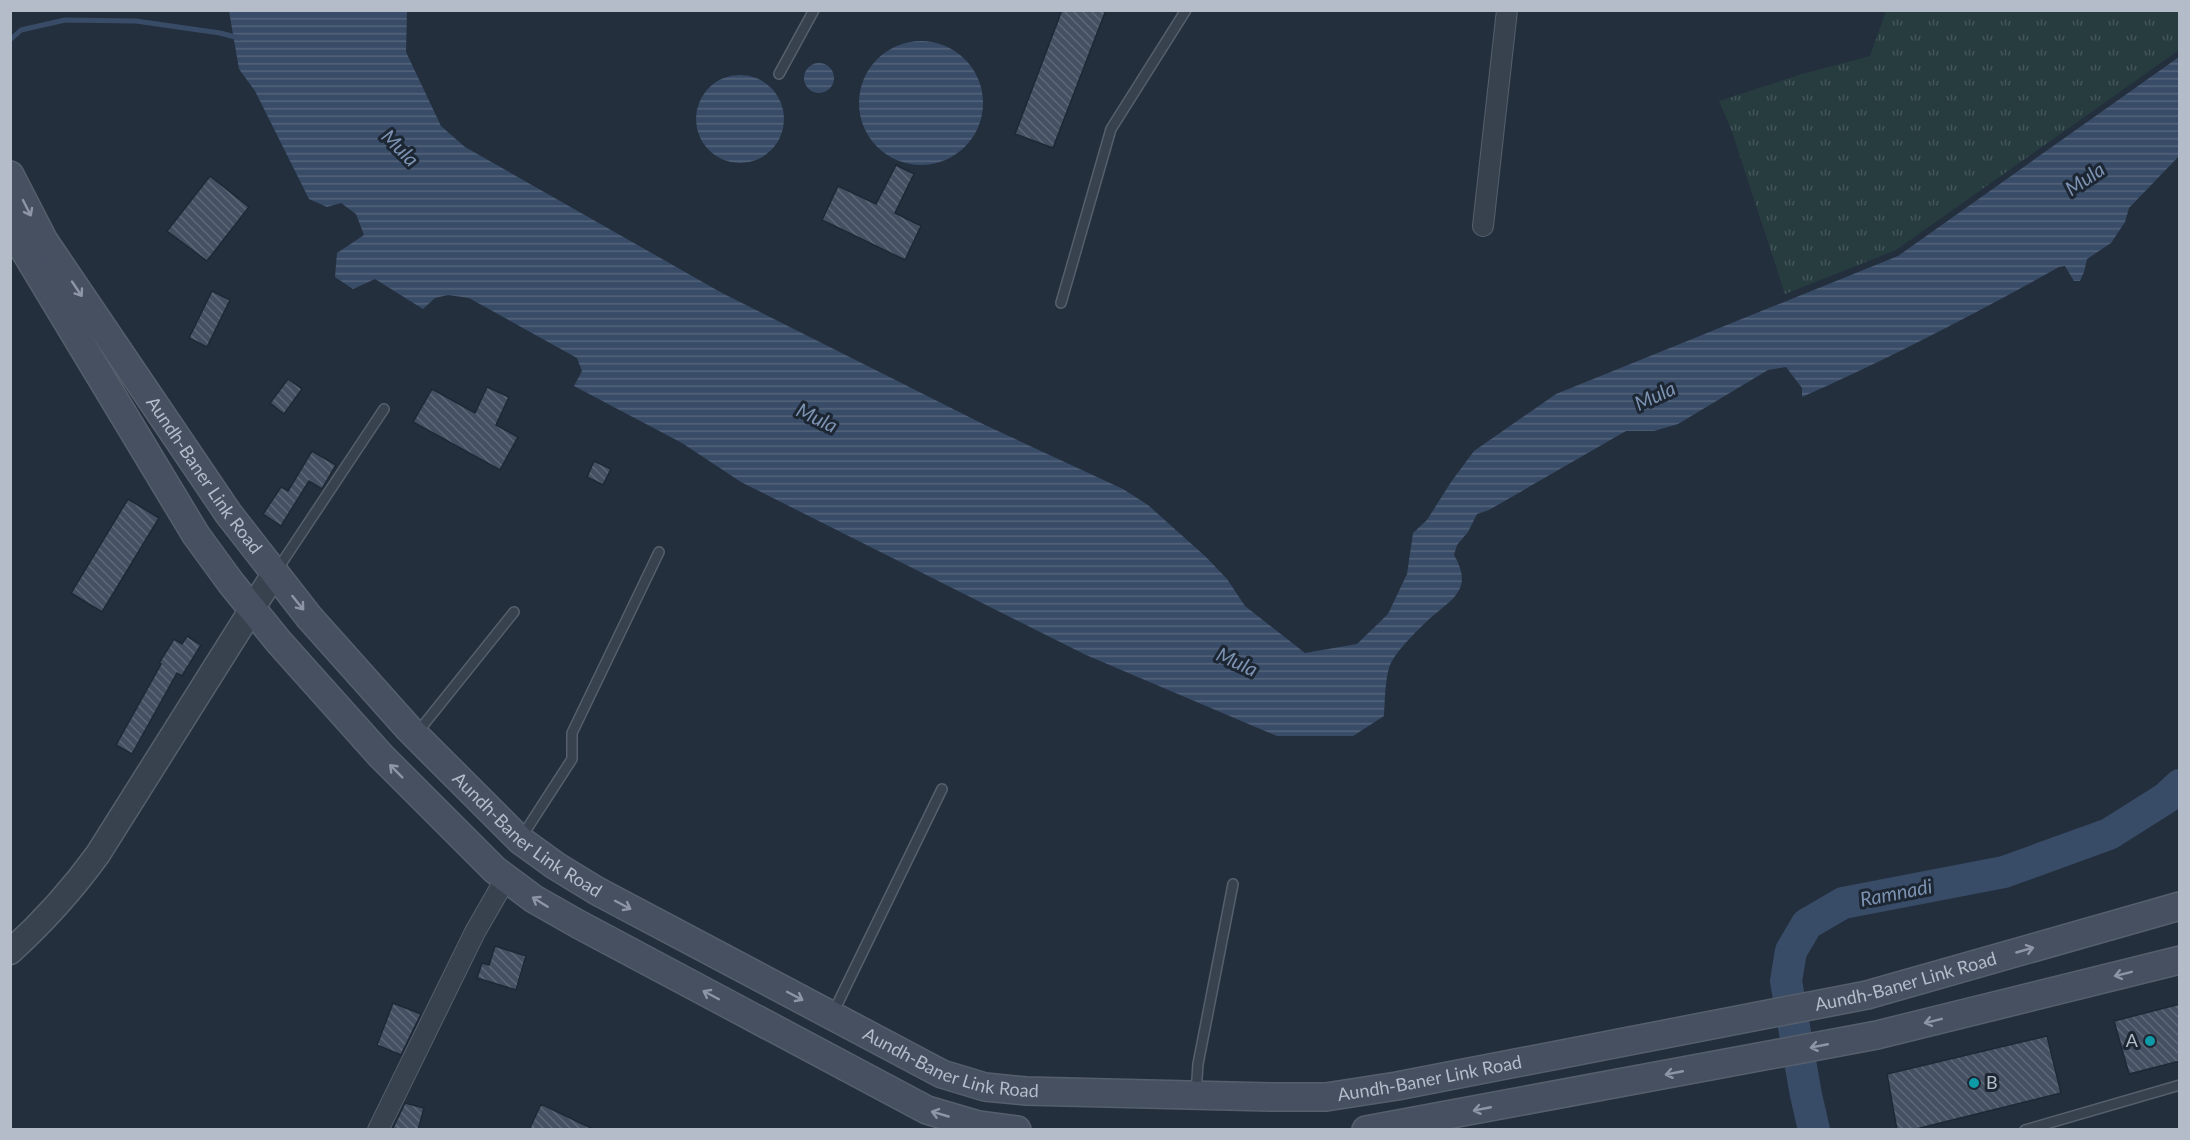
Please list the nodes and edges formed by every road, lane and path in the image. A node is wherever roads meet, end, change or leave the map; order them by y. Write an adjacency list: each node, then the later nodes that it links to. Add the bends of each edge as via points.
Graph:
1 (814, 10): 4 (lane)
2 (1186, 10): 8 (lane, via 1111,129)
3 (1507, 10): 6 (street)
4 (778, 74)
5 (10, 175): 11 (main road, Aundh-Baner Link Road, one-way to 11, via 44,241 228,513)
6 (1483, 226)
7 (13, 236): 12 (main road, Aundh-Baner Link Road, via 196,535)
8 (1061, 303)
9 (384, 409): 11 (lane)
10 (659, 552): 16 (lane, via 572,733 572,759)
11 (274, 574): 12 (street); 14 (main road, Aundh-Baner Link Road, one-way to 14)
12 (252, 609): 17 (main road, Aundh-Baner Link Road, one-way to 12, via 381,756); 20 (street, via 85,871 54,910)
13 (514, 612): 14 (lane)
14 (415, 735): 16 (main road, Aundh-Baner Link Road)
15 (942, 789): 22 (lane)
16 (520, 840): 22 (main road, Aundh-Baner Link Road, one-way to 22, via 597,891)
17 (506, 878): 26 (main road, Aundh-Baner Link Road, one-way to 17, via 927,1110 578,924); 27 (street, via 475,932)
18 (1233, 884): 25 (lane, via 1198,1064)
19 (2180, 906): 25 (main road, Aundh-Baner Link Road, one-way to 19, via 1326,1097 1397,1086 1868,994)
20 (10, 952)
21 (2180, 960): 29 (main road, one-way to 29, via 1877,1035)
22 (832, 1016): 24 (main road, Aundh-Baner Link Road, via 942,1074)
23 (2180, 1085): 30 (lane)
24 (985, 1087): 25 (main road, Aundh-Baner Link Road); 26 (main road)
25 (1196, 1095)
26 (978, 1127): 28 (main road, Aundh-Baner Link Road)
27 (378, 1130)
28 (1017, 1130)
29 (1366, 1130)
30 (2025, 1130)

